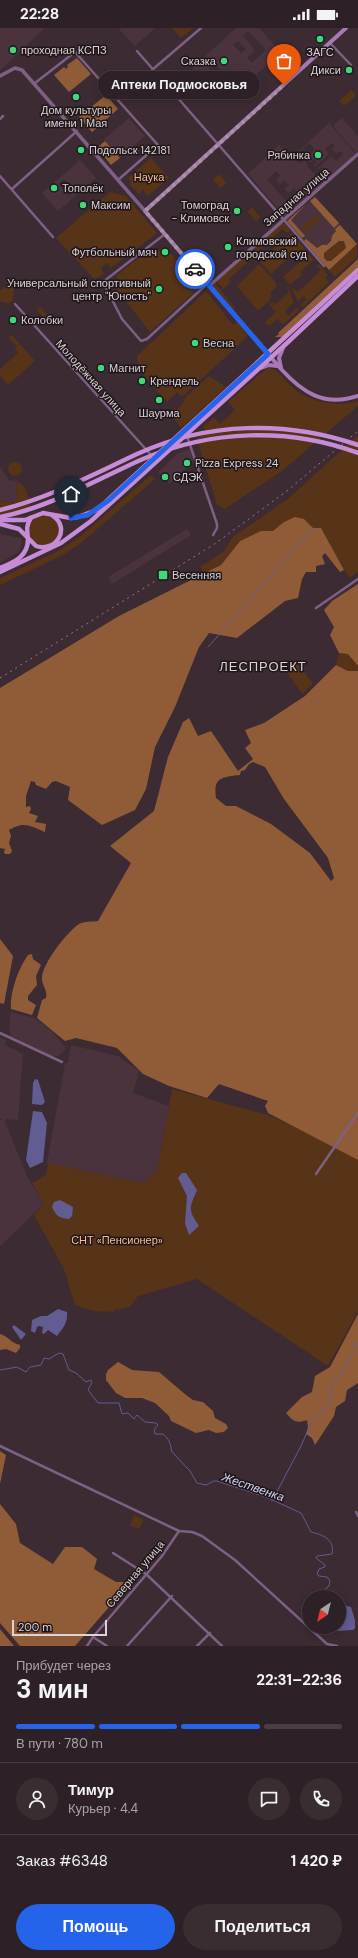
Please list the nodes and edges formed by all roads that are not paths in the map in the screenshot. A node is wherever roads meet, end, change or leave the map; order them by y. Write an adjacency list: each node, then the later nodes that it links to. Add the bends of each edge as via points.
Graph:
1 (201, 28): 6 (street)
2 (346, 28): 3 (main road)
3 (330, 43): 5 (street); 12 (main road)
4 (136, 51): 6 (street)
5 (351, 65)
6 (152, 70): 12 (street)
7 (0, 76): 8 (street, via 17,68)
8 (35, 83): 11 (street); 15 (street, via 75,52 158,145)
9 (3, 116): 10 (street)
10 (0, 119)
11 (77, 131): 15 (street); 16 (street)
12 (219, 145): 17 (main road); 18 (street)
13 (358, 154): 18 (street, Западная улица)
14 (0, 176): 16 (street)
15 (118, 180): 17 (street)
16 (12, 189): 20 (street)
17 (145, 211): 19 (main road)
18 (284, 220): 21 (street); 24 (street, Западная улица)
19 (164, 234): 24 (main road); 24 (street, via 103,282 122,319 141,341 147,339)
20 (53, 237)
21 (324, 266)
22 (358, 270): 27 (main road)
23 (358, 276): 26 (main road)
24 (208, 285): 27 (main road)
25 (15, 304): 34 (street, Молодёжная улица)
26 (287, 343): 27 (main road); 28 (main road, via 279,358)
27 (270, 356): 28 (main road); 29 (main road); 34 (main road)
28 (281, 368): 29 (main road, via 274,364); 30 (main road, via 300,388 318,397 340,400)
29 (253, 373): 31 (main road)
30 (358, 396)
31 (186, 434): 34 (main road); 40 (street, via 217,524)
32 (358, 445): 35 (main road, bridge, via 313,433 272,428 209,432 138,453 47,496)
33 (358, 453): 38 (main road, bridge, via 296,437 248,435 211,438 175,447 49,503)
34 (155, 460): 36 (main road, via 97,510 78,517); 42 (main road, via 91,521)
35 (0, 510)
36 (52, 515): 37 (main road, via 39,514); 42 (main road, via 59,521 62,530)
37 (32, 518): 38 (main road, via 20,521); 41 (main road, via 27,525)
38 (0, 519)
39 (0, 524): 41 (main road, via 19,529)
40 (213, 535)
41 (28, 537): 42 (main road, via 36,546); 43 (main road, via 25,551 19,560)
42 (53, 546): 44 (main road)
43 (0, 568)
44 (0, 572)
45 (358, 578): 46 (street)
46 (316, 608)
47 (0, 1033): 48 (street)
48 (62, 1062)
49 (358, 1113): 50 (street)
50 (316, 1174)
51 (0, 1446): 54 (street)
52 (356, 1512): 53 (street)
53 (358, 1516)
54 (179, 1531): 56 (street, Северная улица); 60 (street, via 202,1536 235,1560)
55 (113, 1553): 56 (street)
56 (146, 1574): 57 (street); 59 (street, Северная улица)
57 (172, 1596): 58 (street); 63 (street)
58 (210, 1633): 64 (street); 65 (street)
59 (93, 1637): 61 (street, Северная улица); 62 (street)
60 (328, 1645): 66 (street)
61 (87, 1646)
62 (107, 1646)
63 (127, 1646)
64 (197, 1646)
65 (222, 1646)
66 (337, 1646)

